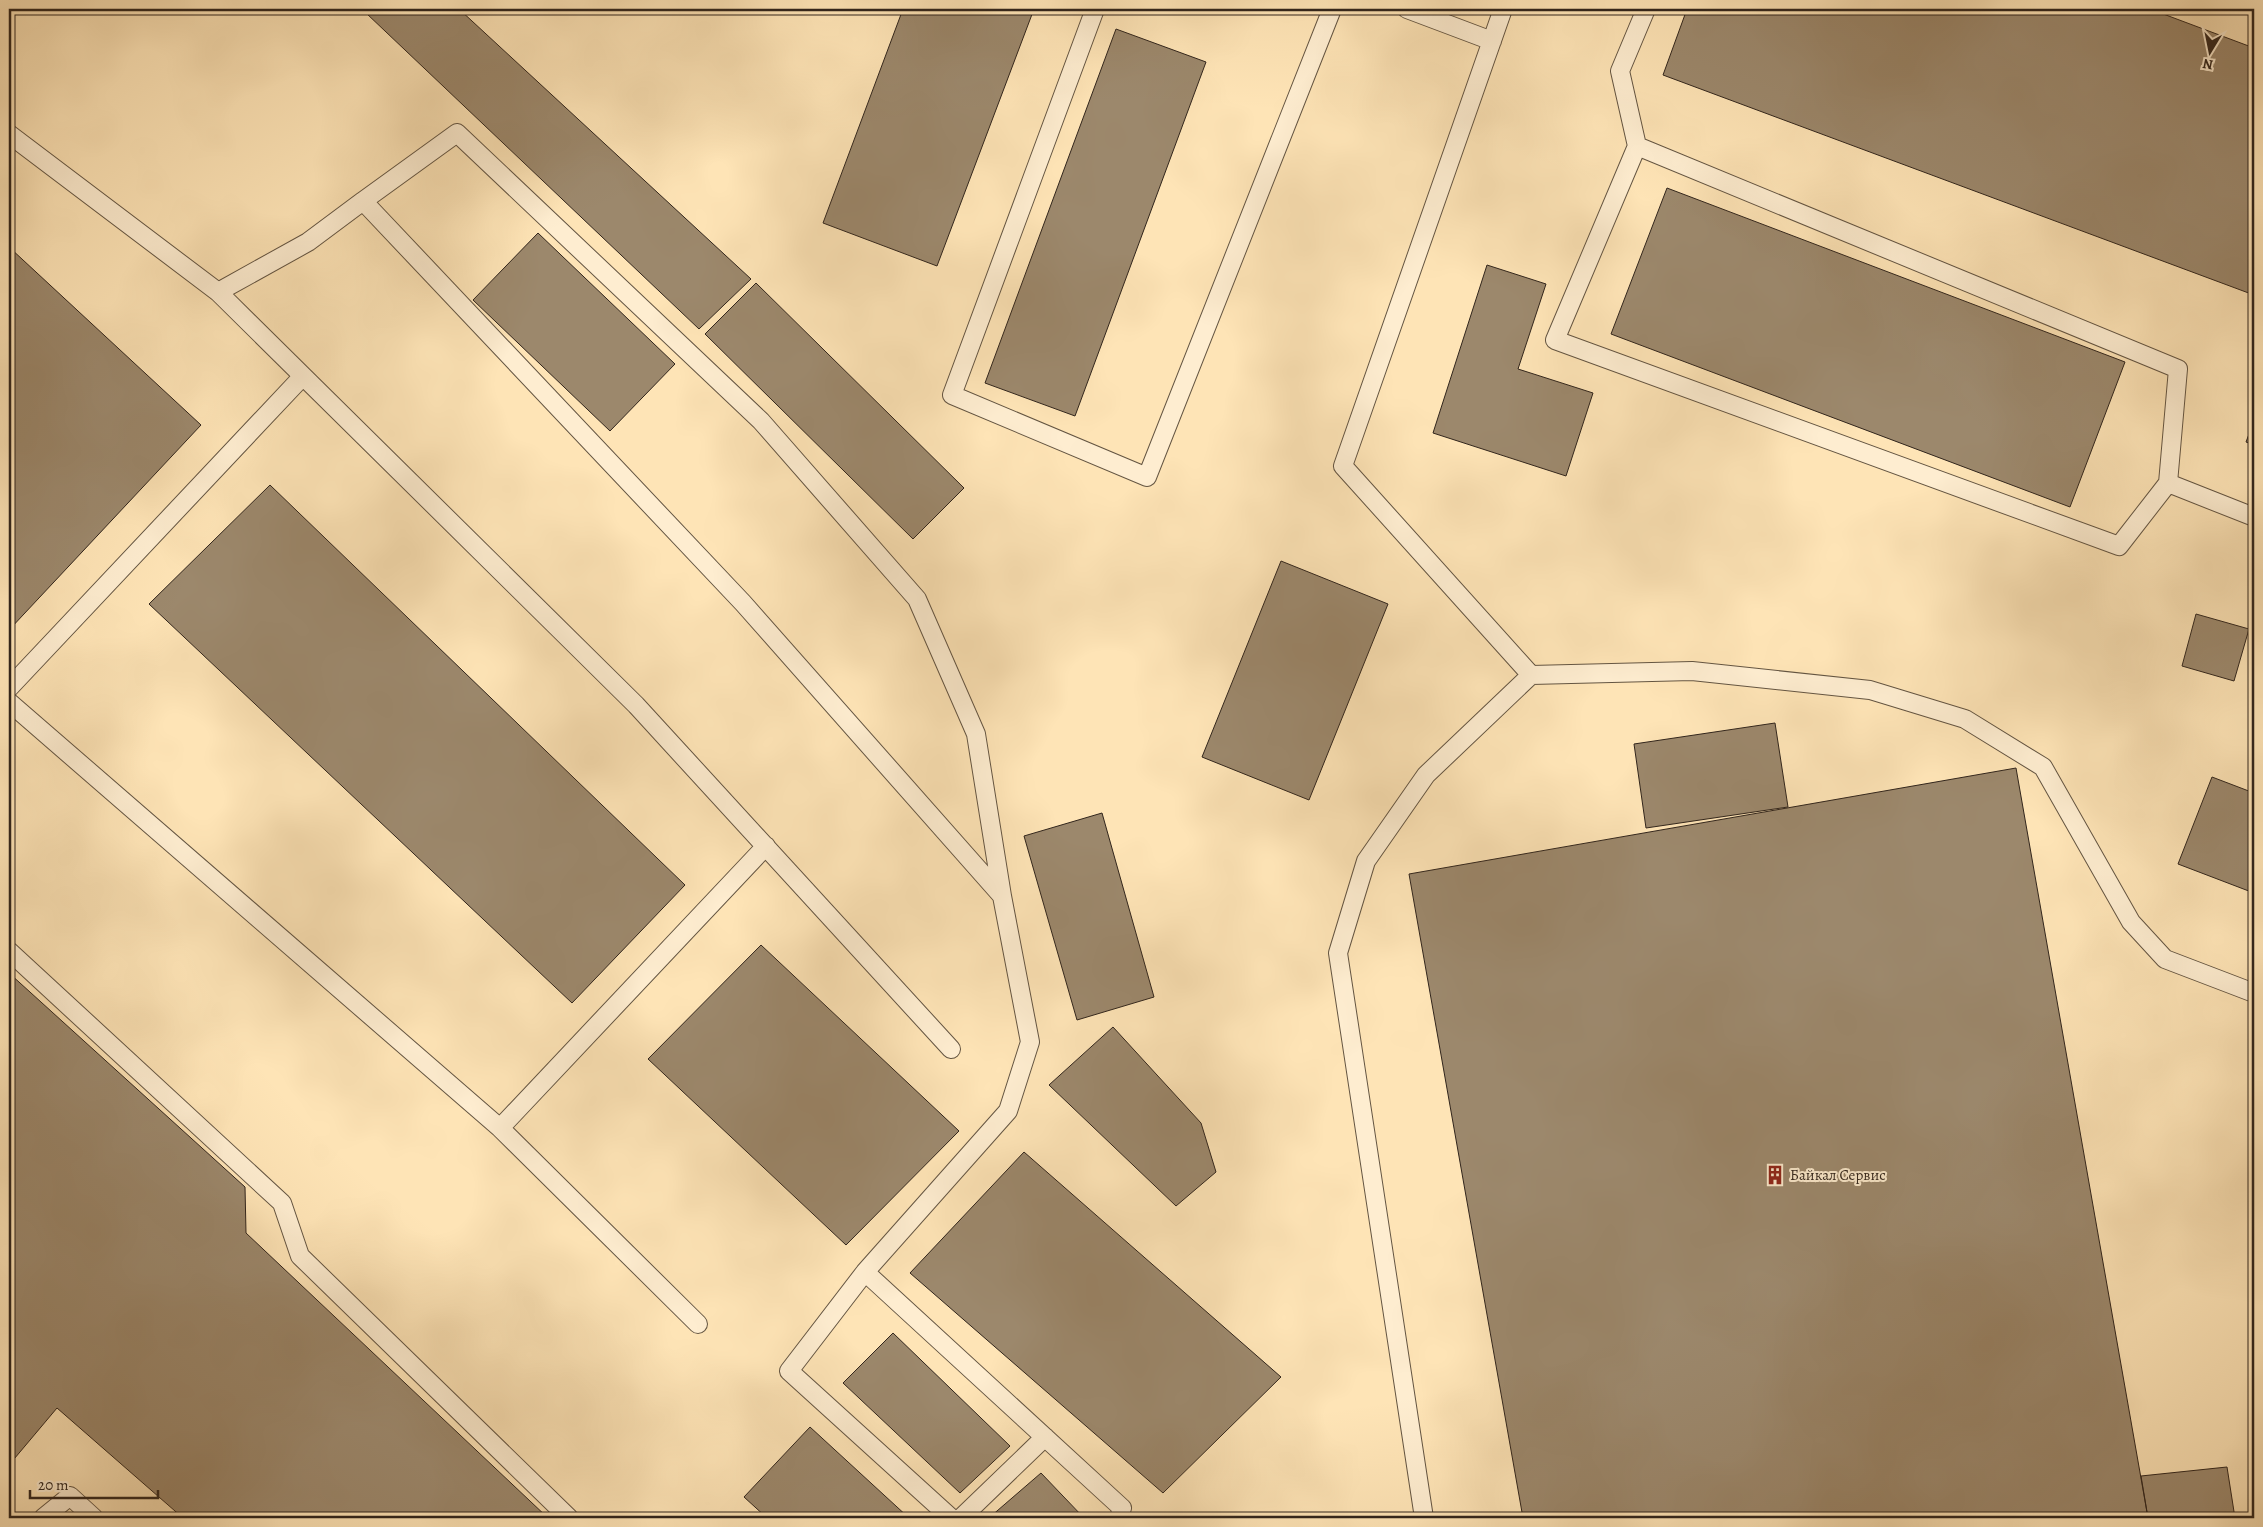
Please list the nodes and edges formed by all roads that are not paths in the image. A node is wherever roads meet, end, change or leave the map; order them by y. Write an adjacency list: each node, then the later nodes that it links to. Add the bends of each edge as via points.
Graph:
1 (1095, 9): 2 (lane, via 952,396 1147,477)
2 (1332, 9)
3 (1407, 9): 6 (lane)
4 (1503, 9): 6 (lane)
5 (1646, 9): 8 (lane, via 1620,71)
6 (1492, 41): 14 (lane, via 1342,466)
7 (9, 134): 10 (lane)
8 (1637, 146): 12 (lane, via 2178,369); 12 (lane, via 1555,340 2119,546)
9 (363, 201): 10 (lane, via 308,242); 18 (lane, via 743,603); 18 (lane, via 457,133 760,421 917,599 976,734)
10 (218, 292): 11 (lane)
11 (303, 376): 15 (lane); 17 (lane, via 636,704)
12 (2168, 483): 13 (lane)
13 (2254, 517)
14 (1531, 675): 20 (lane, via 1692,671 1870,690 1965,720 2043,767 2131,922 2165,959); 32 (lane, via 1426,775 1366,861 1338,953)
15 (9, 688)
16 (9, 702): 22 (lane)
17 (766, 846): 21 (lane); 22 (lane)
18 (1002, 896): 23 (lane, via 1030,1042 1008,1111)
19 (9, 951): 28 (lane, via 282,1203 300,1256)
20 (2254, 993)
21 (951, 1049)
22 (500, 1128): 24 (lane)
23 (865, 1272): 25 (lane); 29 (lane, via 789,1371)
24 (698, 1324)
25 (1045, 1437): 30 (lane); 31 (lane, via 1122,1508)
26 (43, 1518): 27 (lane, via 70,1496)
27 (94, 1518)
28 (569, 1518)
29 (951, 1518)
30 (961, 1518)
31 (1119, 1518)
32 (1424, 1518)

